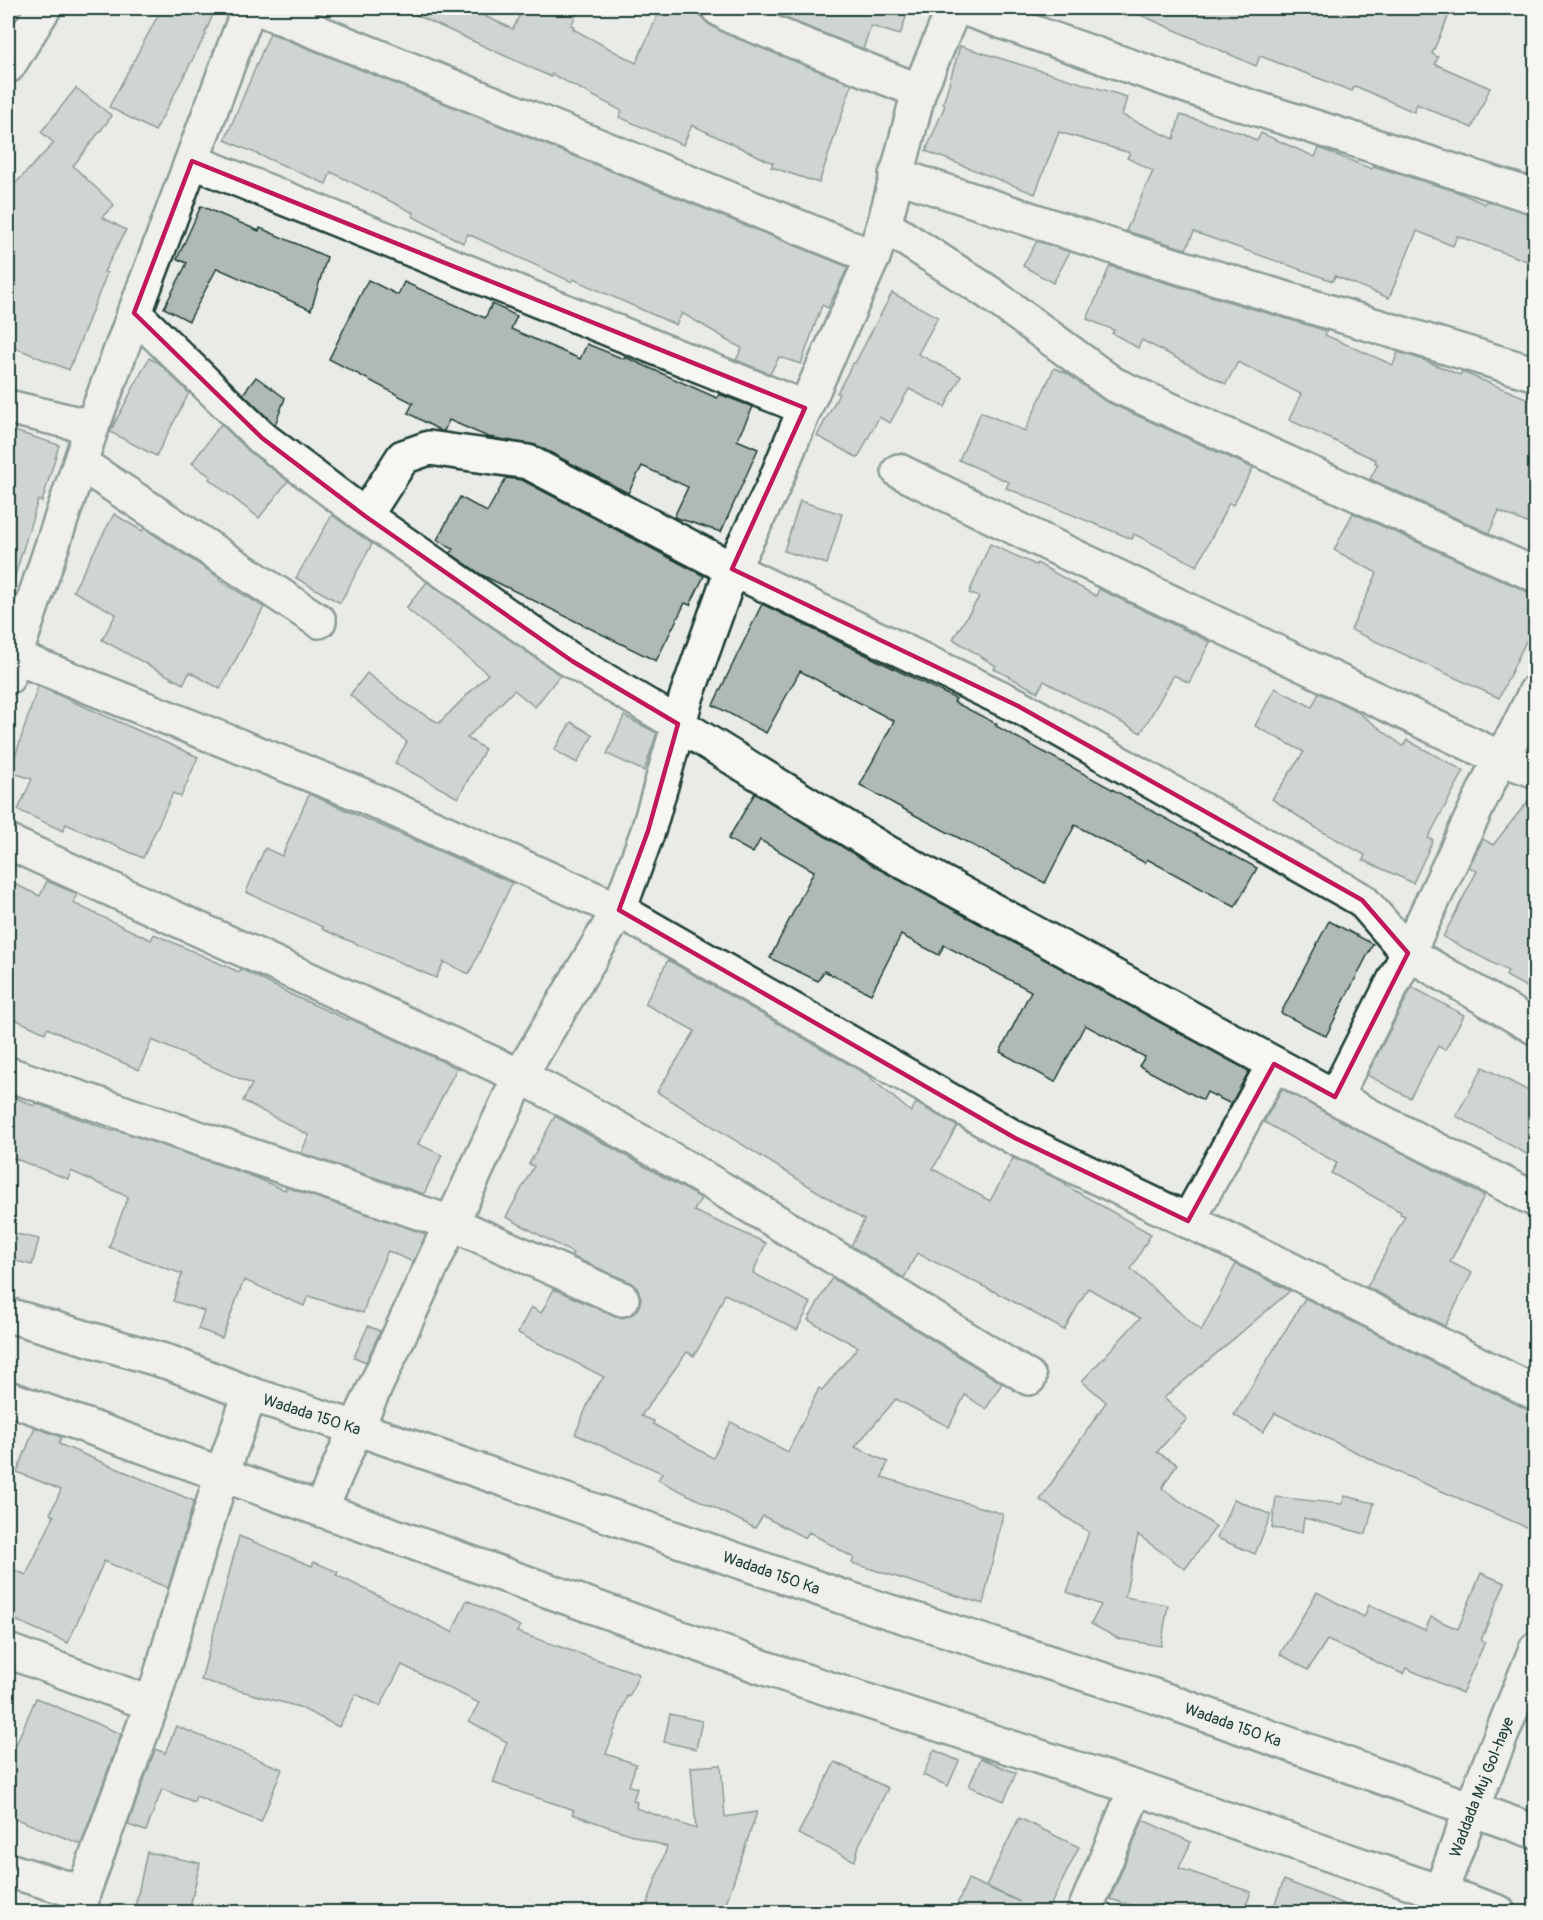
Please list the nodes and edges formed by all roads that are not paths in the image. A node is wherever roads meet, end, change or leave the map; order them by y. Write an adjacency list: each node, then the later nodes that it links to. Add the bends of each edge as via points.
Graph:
1 (44, 8): 7 (street)
2 (249, 8): 9 (street)
3 (258, 8): 13 (street)
4 (717, 8): 8 (street)
5 (954, 8): 8 (street)
6 (963, 8): 11 (street, via 1207,93)
7 (8, 66)
8 (919, 91): 10 (street)
9 (192, 161): 14 (street); 17 (street)
10 (897, 175): 12 (street); 15 (street, via 1117,248)
11 (1536, 197)
12 (884, 225): 13 (street); 23 (street, via 988,292 1113,384)
13 (873, 257): 17 (street)
14 (134, 313): 18 (street); 21 (street, via 262,438)
15 (1536, 374)
16 (8, 407): 18 (street)
17 (806, 408): 22 (street)
18 (92, 428): 19 (street)
19 (80, 463): 24 (street); 25 (street)
20 (899, 471): 28 (street)
21 (365, 516): 22 (street, via 403,457 429,448 452,451 528,462); 27 (street, via 572,661)
22 (732, 569): 27 (street); 32 (street, via 1018,706 1362,900)
23 (1536, 575)
24 (319, 621)
25 (11, 668): 31 (street, via 357,793)
26 (1536, 691): 28 (street)
27 (678, 724): 31 (street, via 648,831); 34 (street, via 886,852)
28 (1500, 758): 29 (street); 32 (street)
29 (1536, 771)
30 (8, 842): 36 (street)
31 (620, 910): 36 (street); 39 (street, via 1015,1138)
32 (1408, 953): 33 (street); 37 (street)
33 (1536, 1028)
34 (1274, 1064): 37 (street); 39 (street)
35 (8, 1074): 40 (street)
36 (520, 1076): 40 (street); 43 (street, via 597,1116 783,1226)
37 (1335, 1097): 38 (street)
38 (1536, 1200)
39 (1188, 1221): 44 (street)
40 (451, 1223): 41 (street); 47 (street)
41 (622, 1299)
42 (8, 1315): 45 (street, Wadada 150 Ka, via 171,1364)
43 (1029, 1378)
44 (1536, 1393)
45 (250, 1394): 47 (street, Wadada 150 Ka); 48 (street)
46 (8, 1398): 48 (street)
47 (356, 1428): 49 (street); 54 (street, Wadada 150 Ka, via 840,1596 1150,1695)
48 (222, 1474): 49 (street); 52 (street)
49 (321, 1509): 53 (street, via 768,1670)
50 (1536, 1649): 54 (street, Waddada Muj Gol-haye)
51 (8, 1651): 52 (street)
52 (152, 1704): 57 (street)
53 (1136, 1788): 58 (street); 59 (street)
54 (1471, 1810): 55 (street, Wadada 150 Ka); 58 (street, Waddada Muj Gol-haye)
55 (1536, 1832)
56 (8, 1870): 57 (street)
57 (82, 1903)
58 (1437, 1903): 60 (street)
59 (1084, 1912)
60 (1498, 1912)

